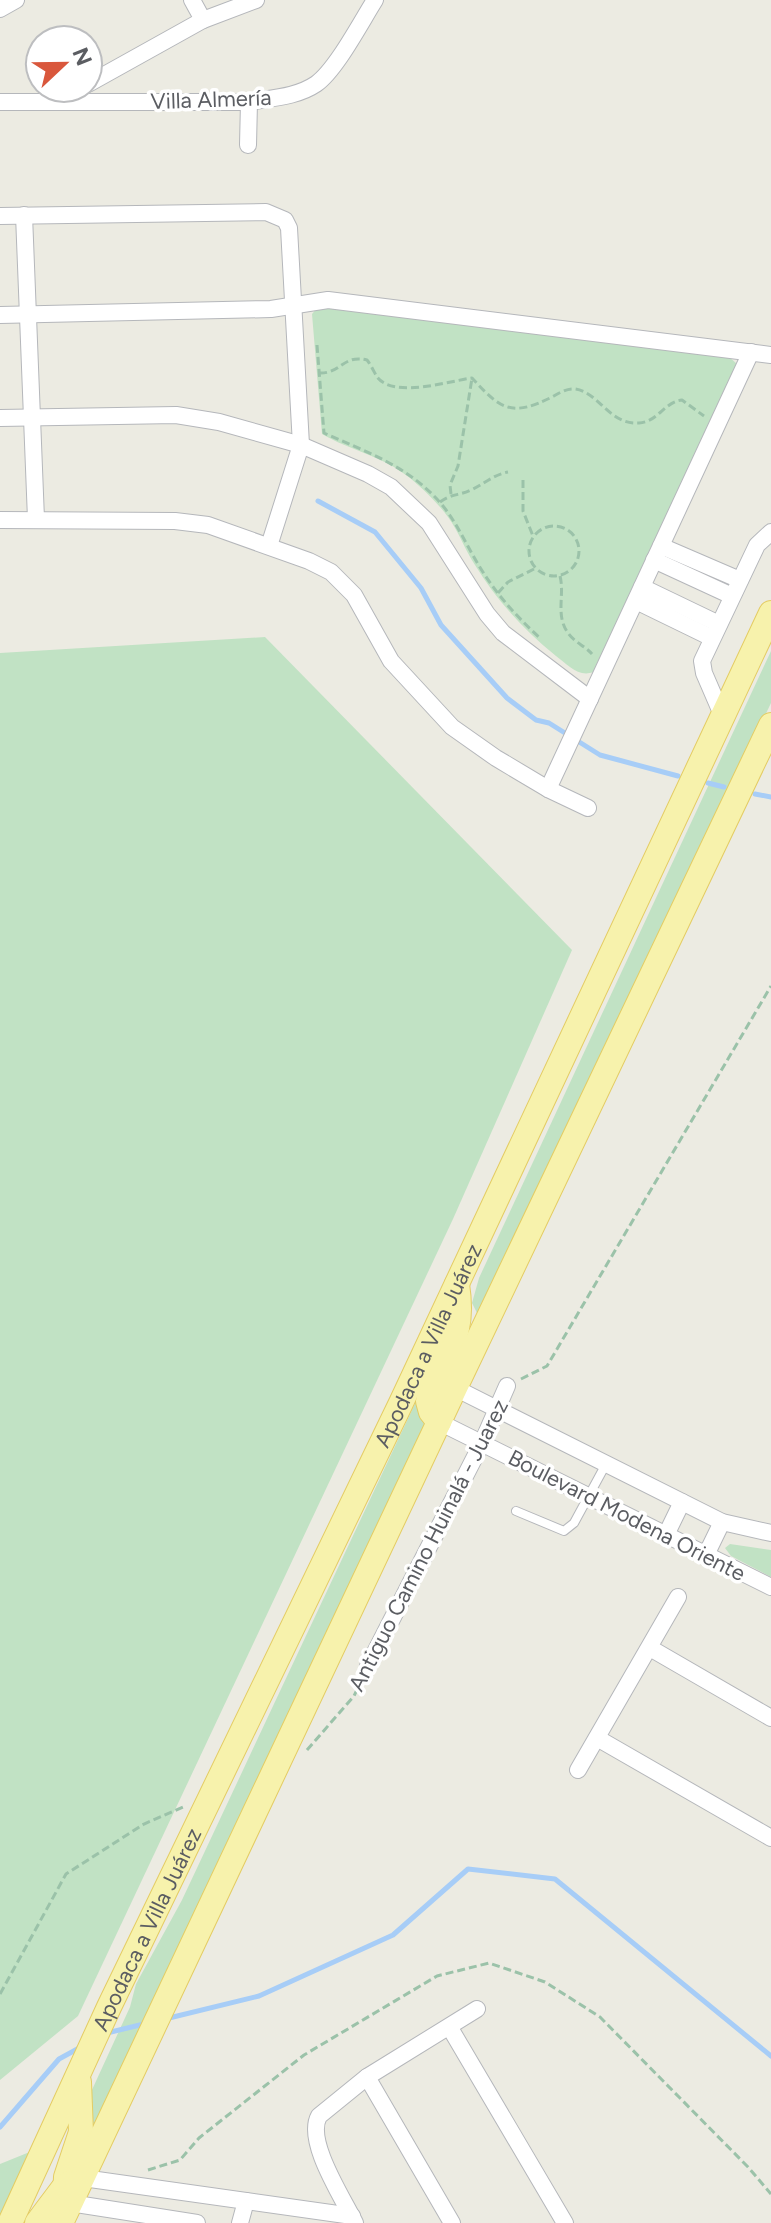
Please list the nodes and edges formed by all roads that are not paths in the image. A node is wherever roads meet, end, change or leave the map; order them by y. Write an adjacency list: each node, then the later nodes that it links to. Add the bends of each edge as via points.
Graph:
1 (16, 0): 5 (street)
2 (192, 0): 6 (street)
3 (256, 0): 6 (street)
4 (369, 1): 11 (street, Villa Almería, via 339,57 318,83)
5 (0, 9)
6 (203, 20): 7 (street)
7 (104, 75)
8 (0, 102): 9 (street, Villa Almería)
9 (24, 102)
10 (104, 102): 11 (street, Villa Almería)
11 (249, 102): 12 (street)
12 (248, 145)
13 (24, 215): 14 (street); 15 (street, via 277,215 289,228); 17 (street)
14 (0, 216)
15 (294, 306): 17 (street); 18 (street, via 328,300); 22 (street)
16 (0, 315): 17 (street)
17 (28, 315): 20 (street)
18 (751, 352): 19 (street); 27 (street)
19 (771, 355)
20 (32, 417): 21 (street); 22 (street, via 176,415); 23 (street)
21 (0, 418)
22 (301, 445): 26 (street); 32 (street, via 368,474 411,504 503,633)
23 (36, 519): 24 (street); 26 (street, via 186,522)
24 (0, 520)
25 (771, 532): 28 (street, via 757,545)
26 (269, 546): 35 (street, via 331,572 354,595 391,661 452,727)
27 (658, 553): 28 (street); 29 (street)
28 (736, 588): 31 (street)
29 (639, 594): 31 (street); 32 (street)
30 (771, 613): 33 (main road, Apodaca a Villa Juárez)
31 (716, 631): 33 (street, via 702,665)
32 (590, 699): 35 (street)
33 (723, 717): 37 (main road, Apodaca a Villa Juárez)
34 (771, 725): 39 (main road, Apodaca a Villa Juárez)
35 (548, 789): 36 (street)
36 (588, 808)
37 (456, 1282): 41 (main road, via 457,1334 428,1401); 61 (main road, Apodaca a Villa Juárez)
38 (507, 1386): 40 (street, Antiguo Camino Huinalá - Juarez)
39 (455, 1388): 40 (street); 41 (main road, Apodaca a Villa Juárez)
40 (497, 1408): 42 (street, Antiguo Camino Huinalá - Juarez); 43 (street)
41 (439, 1422): 42 (street, Boulevard Modena Oriente); 63 (main road, Apodaca a Villa Juárez)
42 (482, 1443): 44 (street, Boulevard Modena Oriente); 54 (street, Antiguo Camino Huinalá - Juarez)
43 (606, 1463): 44 (lane); 45 (street)
44 (588, 1497): 46 (lane, via 564,1531); 49 (street, Boulevard Modena Oriente)
45 (682, 1502): 47 (street); 49 (street)
46 (516, 1511)
47 (722, 1522): 48 (street); 50 (street)
48 (771, 1533)
49 (666, 1535): 50 (street, Boulevard Modena Oriente)
50 (706, 1555): 51 (street, Boulevard Modena Oriente)
51 (771, 1587)
52 (678, 1597): 53 (street)
53 (650, 1648): 55 (street); 56 (street)
54 (368, 1666)
55 (771, 1718)
56 (597, 1738): 57 (street); 58 (street)
57 (578, 1770)
58 (771, 1838)
59 (477, 2009): 60 (street)
60 (450, 2028): 62 (street); 71 (street)
61 (79, 2075): 63 (main road, via 81,2132); 66 (main road, Apodaca a Villa Juárez)
62 (367, 2077): 65 (street, via 315,2123 325,2163); 70 (street)
63 (70, 2198): 64 (street); 67 (main road); 68 (street)
64 (246, 2201): 65 (street); 69 (street)
65 (354, 2219)
66 (10, 2223)
67 (37, 2223)
68 (197, 2223)
69 (240, 2223)
70 (452, 2223)
71 (565, 2223)

